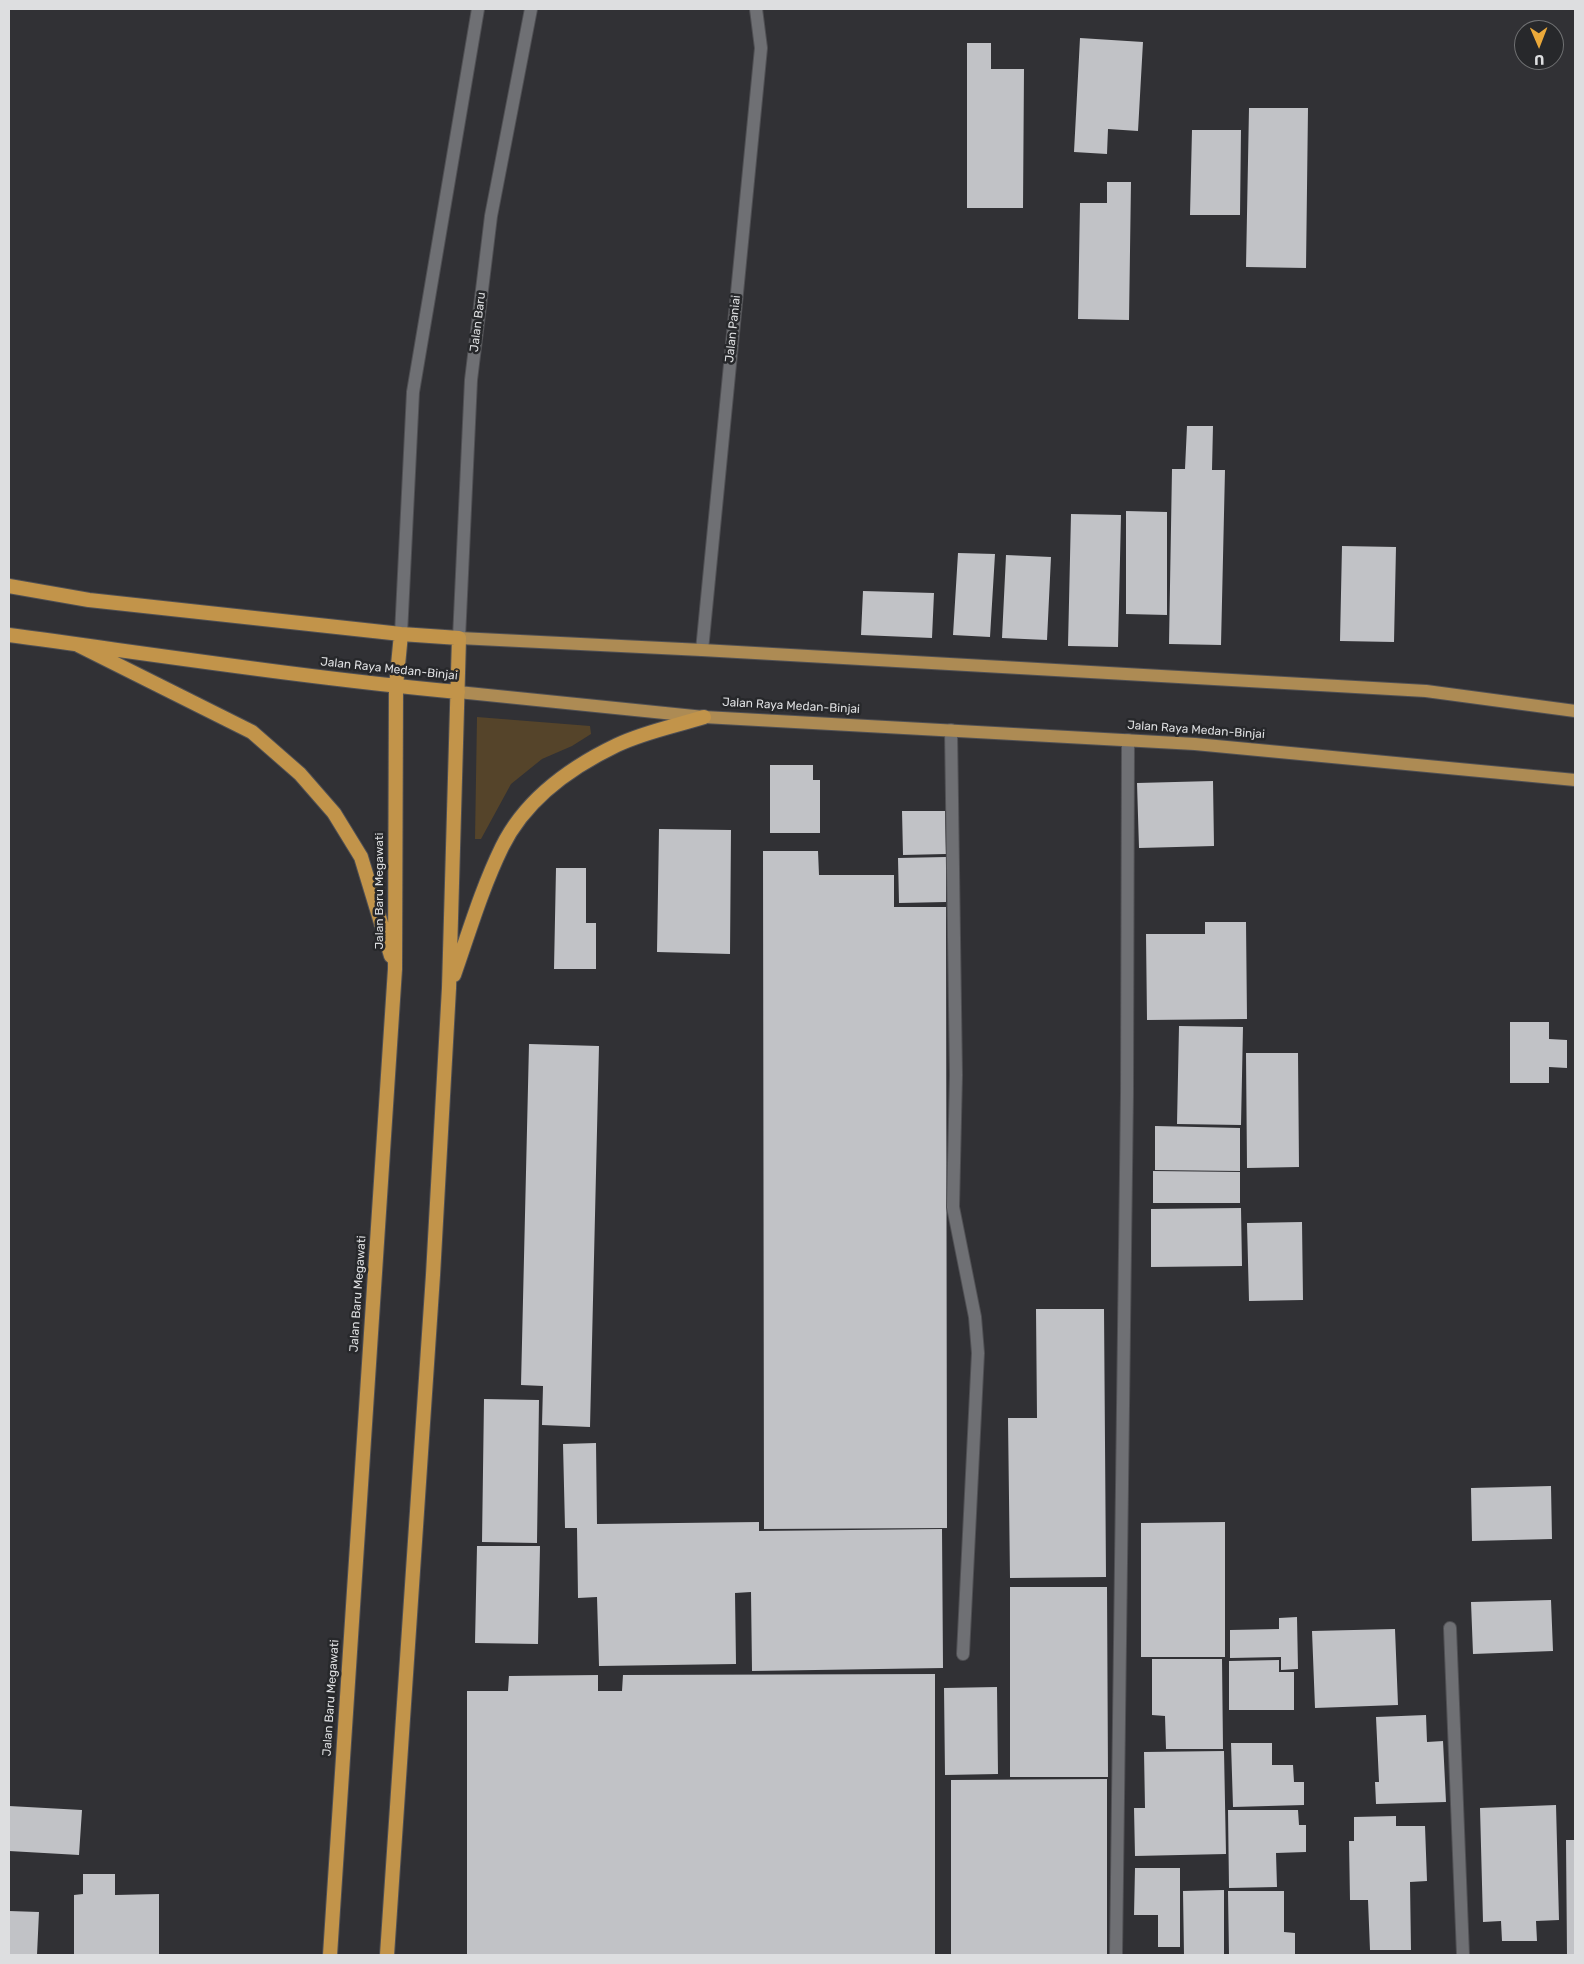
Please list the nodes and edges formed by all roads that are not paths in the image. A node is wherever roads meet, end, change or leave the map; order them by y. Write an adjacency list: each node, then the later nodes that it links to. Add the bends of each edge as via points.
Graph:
1 (478, 9): 5 (street, via 413,392)
2 (531, 9): 7 (street, Jalan Baru, via 491,216 471,380)
3 (756, 9): 9 (street, Jalan Paniai, via 761,48)
4 (9, 586): 5 (highway, via 89,600)
5 (402, 634): 7 (highway); 10 (highway, Jalan Baru Megawati)
6 (9, 635): 8 (highway, Jalan Raya Medan-Binjai)
7 (459, 638): 9 (main road); 11 (highway)
8 (76, 644): 10 (highway, Jalan Raya Medan-Binjai); 17 (highway, via 252,732 300,774 334,813 361,857)
9 (702, 650): 12 (main road, via 1426,690)
10 (396, 686): 11 (highway, Jalan Raya Medan-Binjai); 17 (highway, Jalan Baru Megawati)
11 (458, 692): 13 (main road, Jalan Raya Medan-Binjai); 18 (highway)
12 (1575, 711)
13 (704, 717): 14 (main road, Jalan Raya Medan-Binjai); 18 (highway, via 618,745 548,788 525,812 503,845 486,884)
14 (951, 730): 15 (main road, Jalan Raya Medan-Binjai); 20 (street, via 956,1075 953,1206 978,1353)
15 (1128, 740): 16 (main road, Jalan Raya Medan-Binjai); 23 (street)
16 (1575, 780)
17 (395, 969): 21 (highway, Jalan Baru Megawati)
18 (449, 988): 22 (highway)
19 (1450, 1628): 24 (street)
20 (963, 1654)
21 (330, 1955)
22 (387, 1955)
23 (1116, 1955)
24 (1463, 1955)

